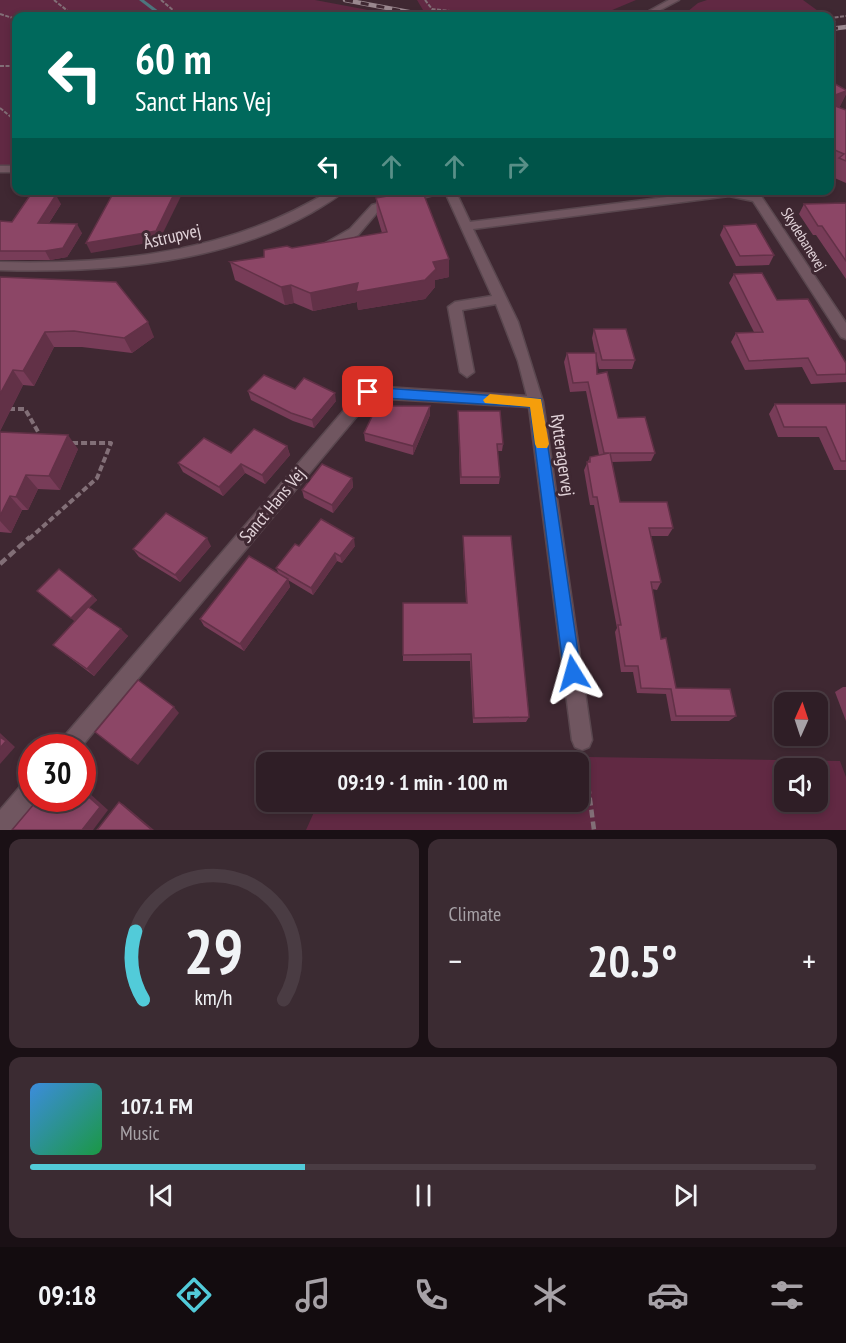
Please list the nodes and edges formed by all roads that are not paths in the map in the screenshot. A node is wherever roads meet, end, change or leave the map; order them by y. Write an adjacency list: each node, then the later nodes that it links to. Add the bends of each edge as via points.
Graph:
1 (675, 0): 2 (street)
2 (652, 12)
3 (332, 195): 11 (street, Åstrupvej, via 291,219 174,256 62,268)
4 (422, 195): 10 (street, via 376,207 354,232)
5 (451, 195): 9 (street, Rytteragervej)
6 (684, 195): 8 (street, Skydebanevej)
7 (759, 195): 13 (street, Skydebanevej)
8 (662, 196): 9 (street, Skydebanevej)
9 (465, 226): 12 (street, Rytteragervej)
10 (313, 251)
11 (0, 266)
12 (500, 299): 14 (street, via 455,307); 15 (street, Rytteragervej, via 525,361)
13 (846, 334)
14 (467, 372)
15 (536, 402): 16 (street, Sanct Hans Vej, via 368,392); 17 (street, Rytteragervej)
16 (79, 734)
17 (582, 740)
18 (18, 806): 19 (street)
19 (0, 827)

